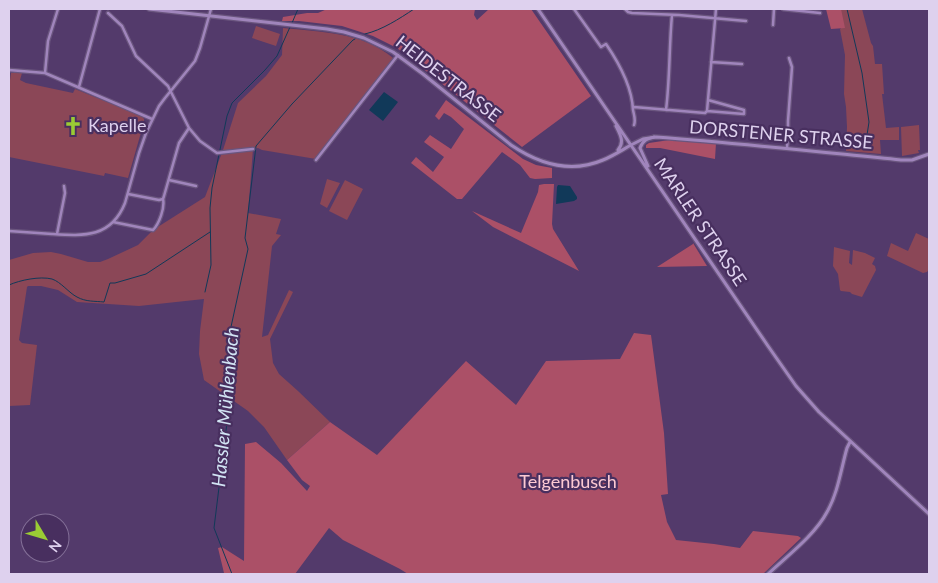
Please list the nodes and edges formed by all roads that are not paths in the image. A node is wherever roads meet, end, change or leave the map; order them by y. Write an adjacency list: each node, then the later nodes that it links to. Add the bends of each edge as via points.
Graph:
1 (58, 9): 25 (street, via 48,41)
2 (100, 9): 26 (street)
3 (149, 9): 10 (main road, HEIDESTRASSE)
4 (211, 9): 15 (street)
5 (574, 9): 29 (street, via 601,47 606,44 612,52)
6 (625, 9): 16 (street, via 632,13)
7 (716, 9): 17 (street)
8 (774, 9): 19 (street)
9 (784, 9): 12 (street)
10 (171, 10): 15 (main road, HEIDESTRASSE)
11 (540, 10): 32 (main road, MARLER STRASSE)
12 (802, 10): 14 (street)
13 (108, 13): 27 (street, via 122,26 136,56)
14 (820, 13)
15 (209, 15): 20 (main road, HEIDESTRASSE, via 349,33); 27 (street, via 195,61)
16 (672, 15): 17 (street); 30 (street)
17 (715, 18): 18 (street); 22 (street)
18 (746, 22)
19 (773, 24)
20 (398, 56): 41 (main road, HEIDESTRASSE, via 531,158 566,166); 42 (street)
21 (788, 58): 38 (street, via 792,67)
22 (711, 62): 23 (street); 28 (street)
23 (742, 64)
24 (9, 70): 25 (street)
25 (45, 73): 26 (street)
26 (79, 87): 33 (street)
27 (170, 91): 33 (street); 35 (street)
28 (708, 100): 31 (street); 31 (street, via 744,110 744,114)
29 (634, 107): 30 (street); 34 (street)
30 (666, 110): 31 (street)
31 (706, 112)
32 (612, 117): 37 (main road, MARLER STRASSE); 41 (main road, via 622,143)
33 (152, 119): 47 (street)
34 (634, 125)
35 (189, 128): 39 (street, via 217,153); 44 (street, via 179,143)
36 (654, 137): 37 (main road, DORSTENER STRASSE); 38 (main road, DORSTENER STRASSE); 43 (main road, via 642,142 640,148)
37 (631, 145): 41 (main road, HEIDESTRASSE); 43 (main road, MARLER STRASSE)
38 (787, 148): 40 (main road, DORSTENER STRASSE, via 908,160)
39 (253, 149)
40 (929, 154)
41 (605, 159)
42 (316, 160)
43 (649, 172): 52 (main road, MARLER STRASSE, via 791,380)
44 (169, 180): 46 (street); 48 (street)
45 (64, 186): 51 (street)
46 (196, 186)
47 (128, 194): 48 (street); 49 (street)
48 (163, 199): 49 (street, via 157,226 153,230)
49 (113, 222): 51 (street, via 92,234)
50 (9, 231): 51 (street)
51 (57, 234)
52 (850, 442): 53 (main road, MARLER STRASSE); 54 (main road, via 827,512 814,530)
53 (929, 514)
54 (768, 574)

